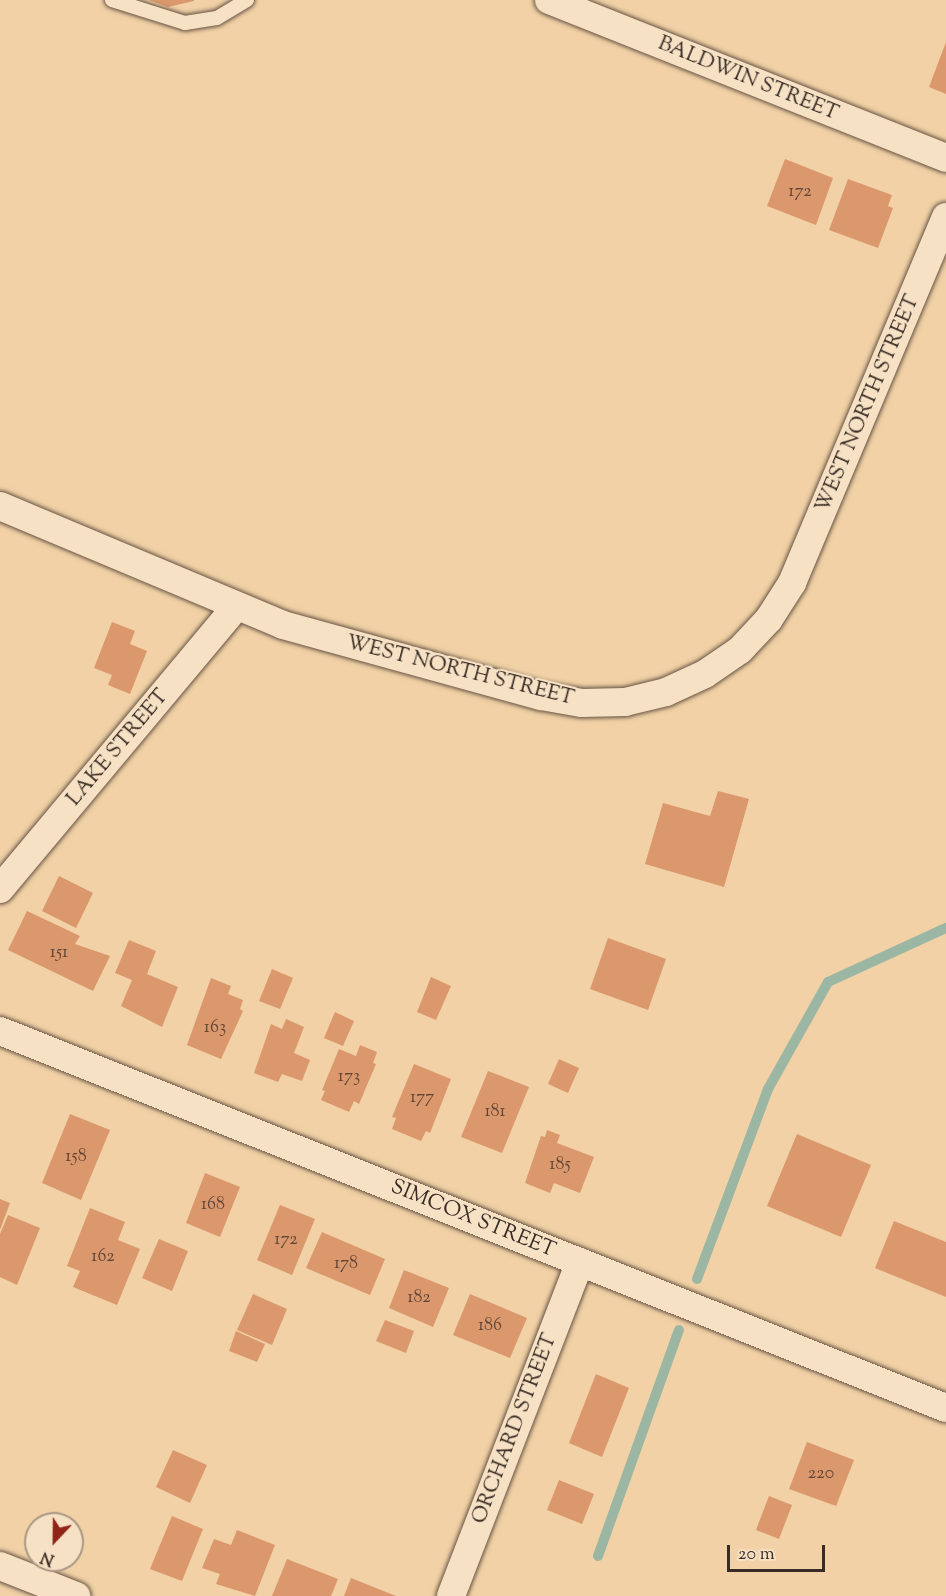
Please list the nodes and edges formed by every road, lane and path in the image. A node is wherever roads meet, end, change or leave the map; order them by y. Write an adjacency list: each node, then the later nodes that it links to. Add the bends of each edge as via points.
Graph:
1 (112, 0): 2 (lane, via 185,23 218,18)
2 (247, 0)
3 (553, 1): 4 (street, BALDWIN STREET)
4 (946, 158)
5 (946, 217): 7 (street, WEST NORTH STREET, via 792,583 762,627 740,650 705,674 666,692 625,702 582,703 541,696 283,625)
6 (0, 506): 7 (street, WEST NORTH STREET)
7 (236, 607): 8 (street, LAKE STREET)
8 (0, 889)
9 (0, 1031): 10 (street, SIMCOX STREET)
10 (580, 1262): 11 (street, SIMCOX STREET); 14 (street, ORCHARD STREET)
11 (946, 1408)
12 (0, 1566): 13 (street)
13 (76, 1596)
14 (451, 1596)

